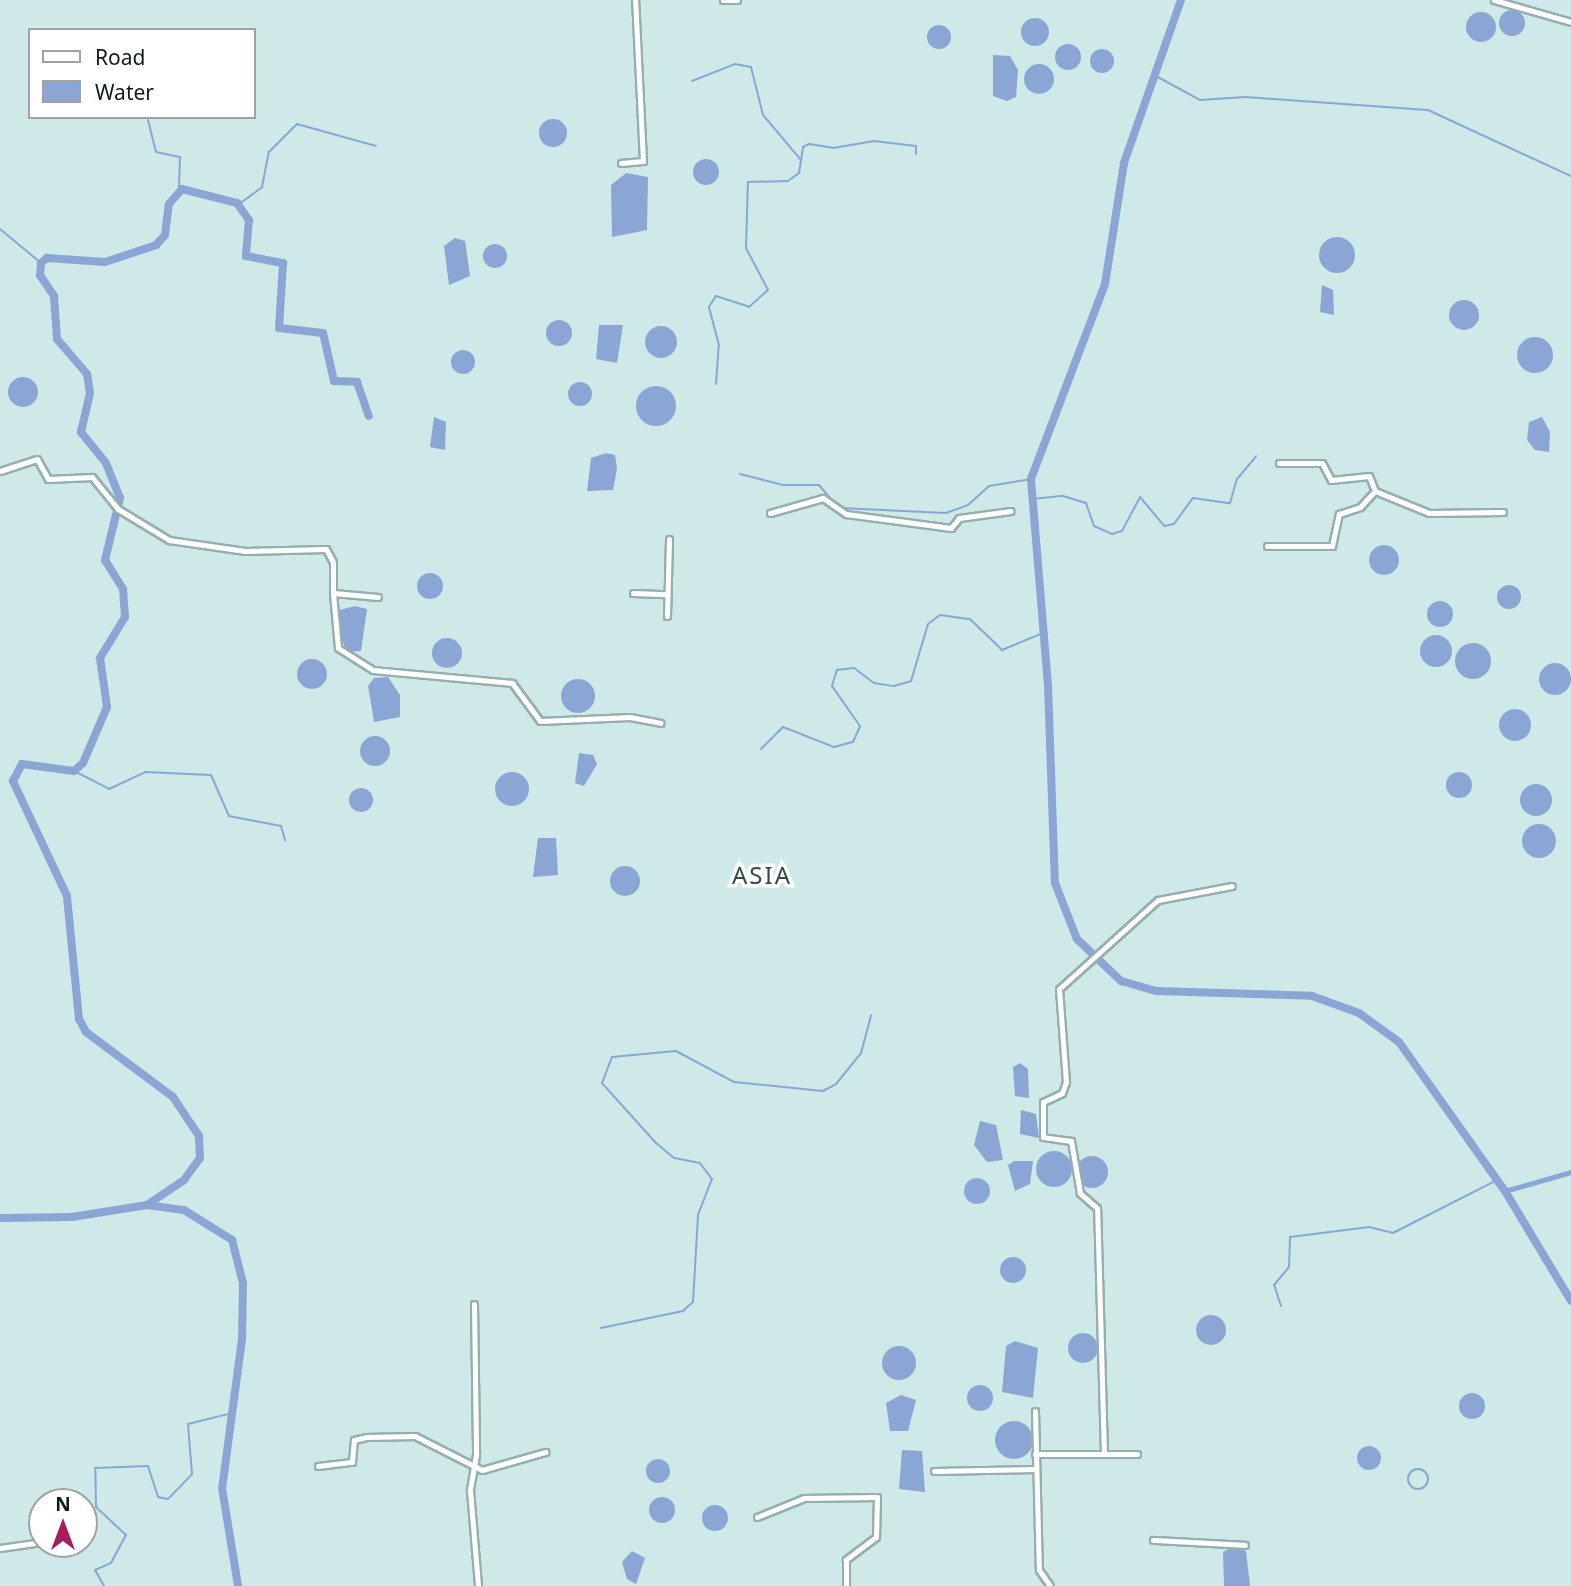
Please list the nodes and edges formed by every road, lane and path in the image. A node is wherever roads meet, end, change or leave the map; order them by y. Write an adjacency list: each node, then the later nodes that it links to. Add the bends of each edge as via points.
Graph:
1 (635, 0): 6 (street, via 643,161)
2 (723, 0): 3 (street)
3 (737, 0)
4 (1494, 0): 5 (street)
5 (1571, 22)
6 (621, 163)
7 (1279, 463): 9 (street, via 1322,463 1331,480 1369,476)
8 (0, 471): 15 (street, via 37,459 48,479 92,477 118,509 169,540 245,551 326,549 333,562)
9 (1375, 491): 11 (street, via 1394,494 1429,513); 14 (street, via 1360,507 1339,514 1332,546)
10 (1011, 511): 12 (street, via 959,518 951,528 846,514 822,498)
11 (1503, 512)
12 (770, 513)
13 (669, 539): 17 (street)
14 (1267, 546)
15 (333, 593): 18 (street); 20 (street, via 338,648 373,670 518,685 528,712 540,721 630,717)
16 (633, 593): 17 (street)
17 (666, 594): 19 (street)
18 (378, 597)
19 (667, 615)
20 (660, 723)
21 (1232, 886): 26 (street, via 1158,900 1059,989 1066,1082 1062,1093 1041,1108 1043,1138 1070,1141 1080,1193 1097,1208)
22 (474, 1304): 29 (street)
23 (1035, 1411): 25 (street)
24 (545, 1452): 29 (street, via 495,1469)
25 (1035, 1454): 26 (street); 30 (street)
26 (1104, 1454): 27 (street)
27 (1137, 1454)
28 (318, 1466): 29 (street, via 352,1462 357,1438 410,1436)
29 (473, 1468): 37 (street)
30 (1036, 1469): 31 (street); 39 (street, via 1039,1570)
31 (934, 1471)
32 (757, 1517): 38 (street, via 804,1497 877,1497 876,1537 846,1560)
33 (1153, 1540): 35 (street)
34 (28, 1544): 36 (street)
35 (1245, 1545)
36 (0, 1548)
37 (478, 1586)
38 (846, 1586)
39 (1050, 1586)

